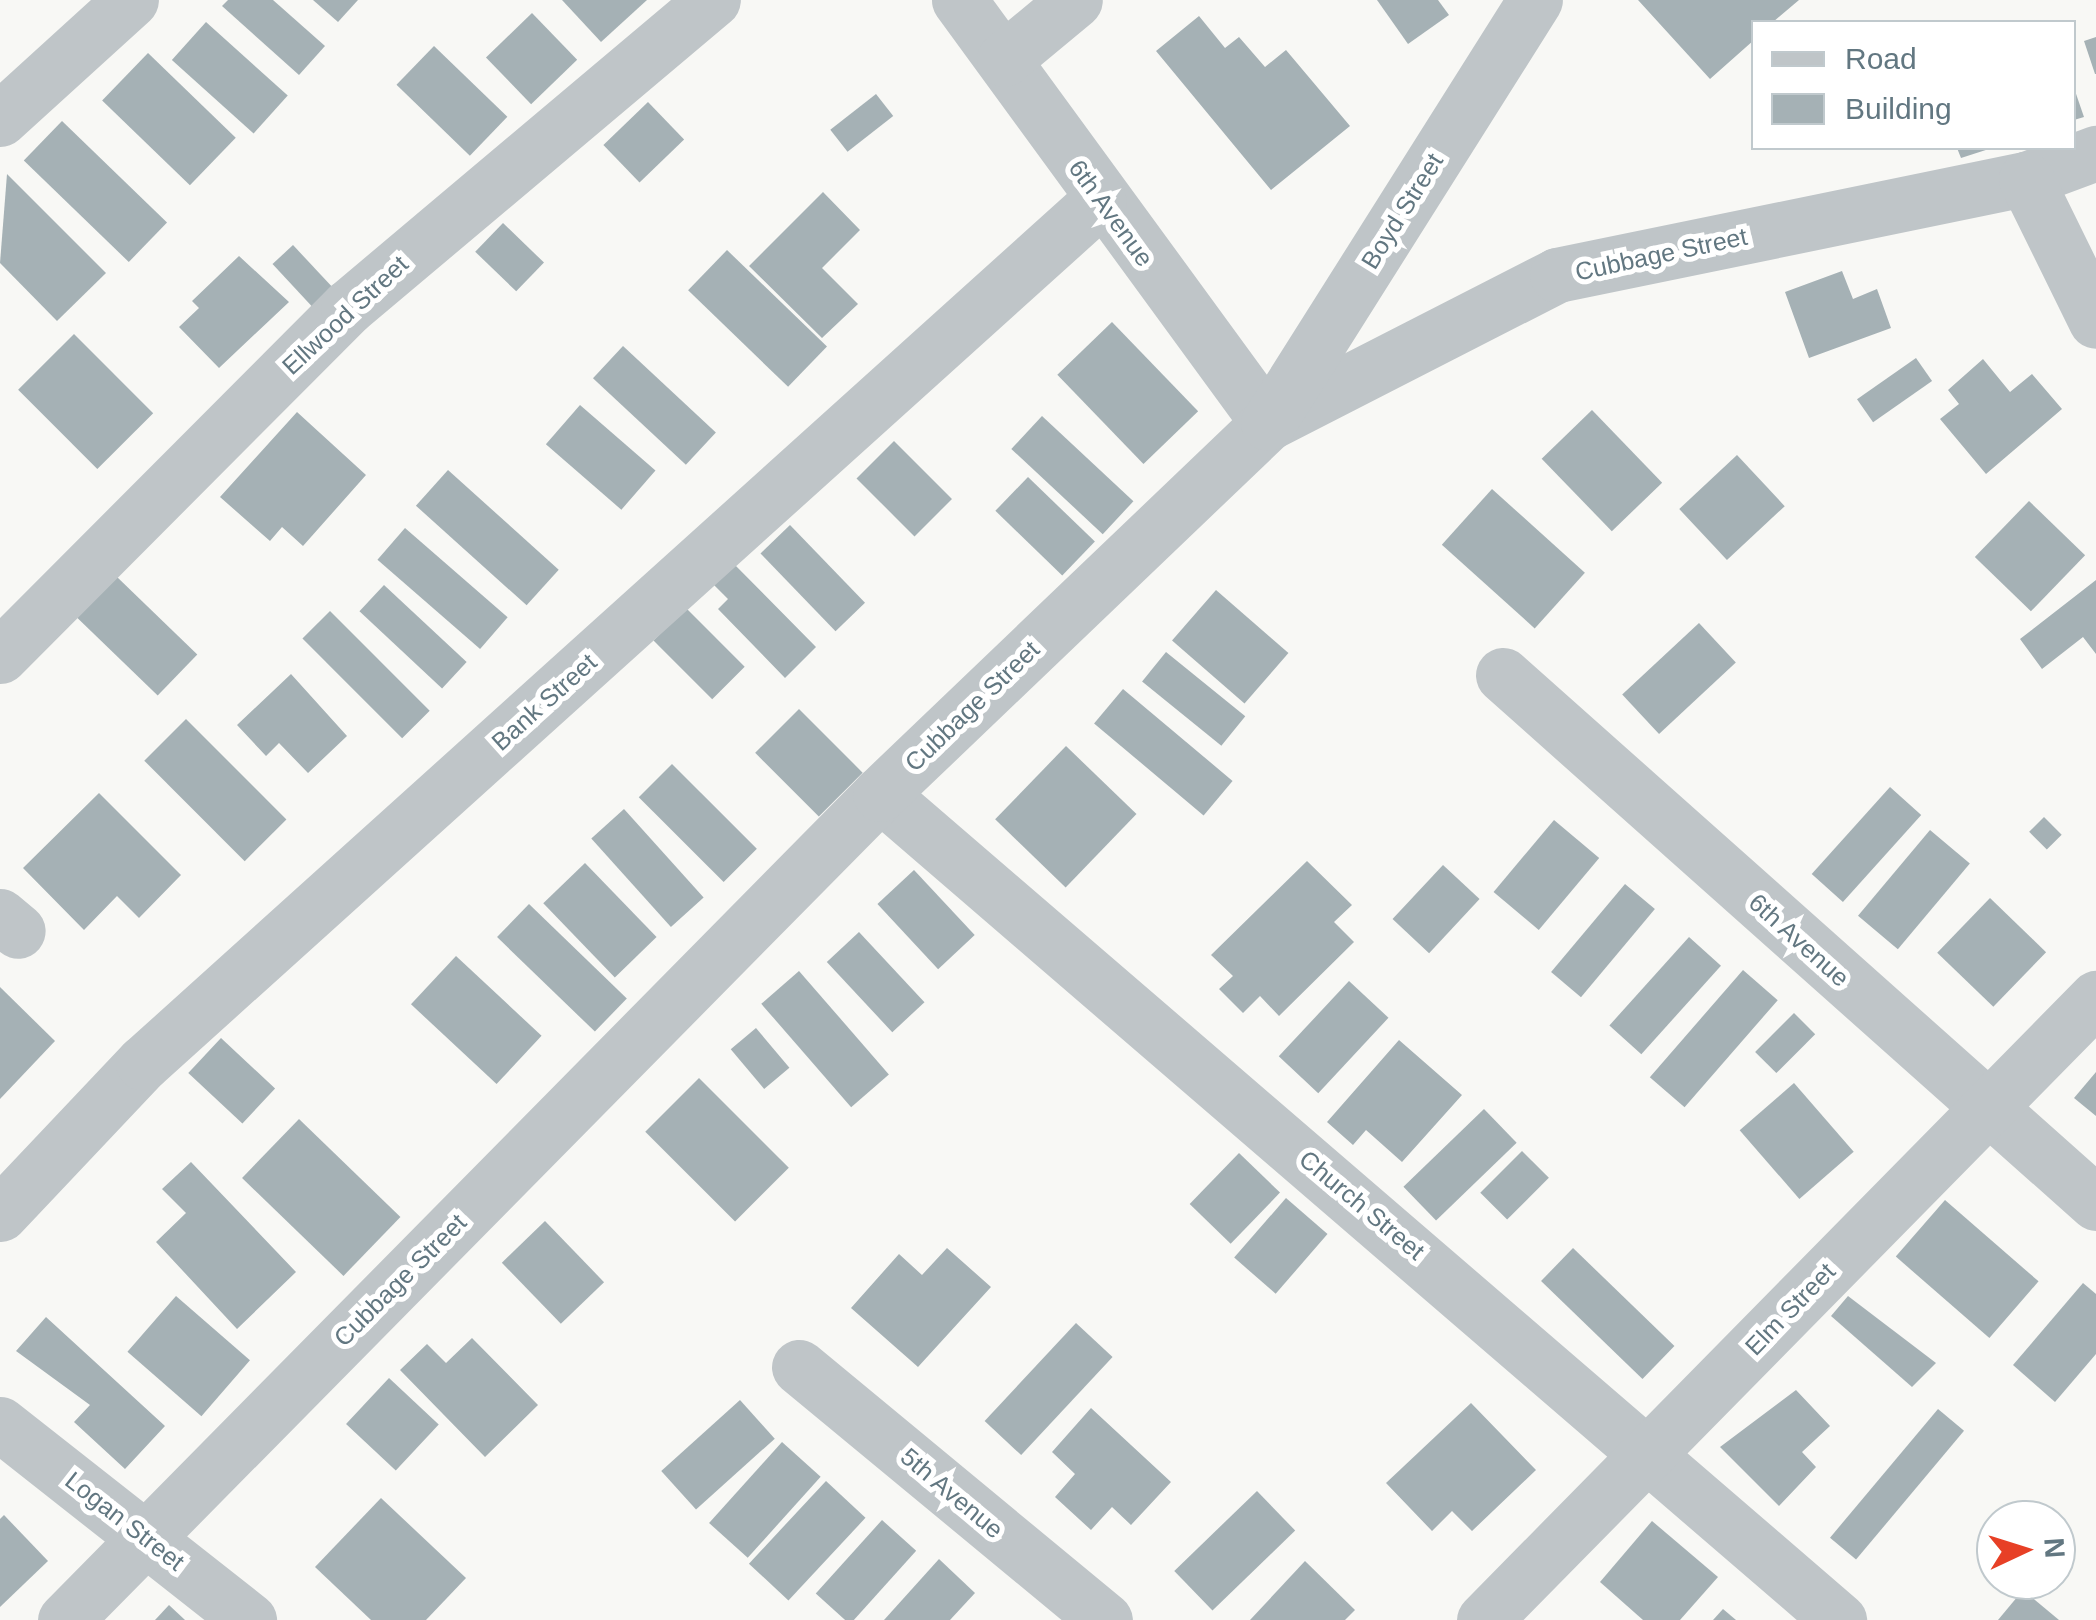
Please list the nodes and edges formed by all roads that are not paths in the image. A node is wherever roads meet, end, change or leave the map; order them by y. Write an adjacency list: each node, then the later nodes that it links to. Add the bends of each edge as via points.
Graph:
1 (131, 0): 7 (street)
2 (712, 0): 13 (street, Ellwood Street, via 348,306)
3 (959, 0): 6 (street, 6th Avenue)
4 (1075, 0): 6 (street)
5 (1535, 0): 12 (street, Boyd Street)
6 (1004, 59): 10 (street, 6th Avenue)
7 (0, 119)
8 (2096, 153): 9 (street, Cubbage Street)
9 (2026, 179): 11 (street); 12 (street, Cubbage Street, via 1557,275)
10 (1099, 202): 12 (street, 6th Avenue); 19 (street, Bank Street, via 143,1063)
11 (2096, 321)
12 (1268, 422): 15 (street, Cubbage Street)
13 (0, 656)
14 (1503, 675): 17 (street, 6th Avenue)
15 (880, 794): 22 (street, Church Street); 23 (street, Cubbage Street)
16 (2096, 998): 17 (street, Elm Street)
17 (1987, 1108): 18 (street, 6th Avenue); 22 (street, Elm Street)
18 (2096, 1202)
19 (0, 1214)
20 (800, 1367): 26 (street, 5th Avenue)
21 (0, 1424): 23 (street, Logan Street)
22 (1652, 1451): 27 (street, Elm Street); 28 (street, Church Street)
23 (146, 1535): 24 (street, Cubbage Street); 25 (street, Logan Street)
24 (65, 1620)
25 (248, 1620)
26 (1106, 1620)
27 (1484, 1620)
28 (1839, 1620)

